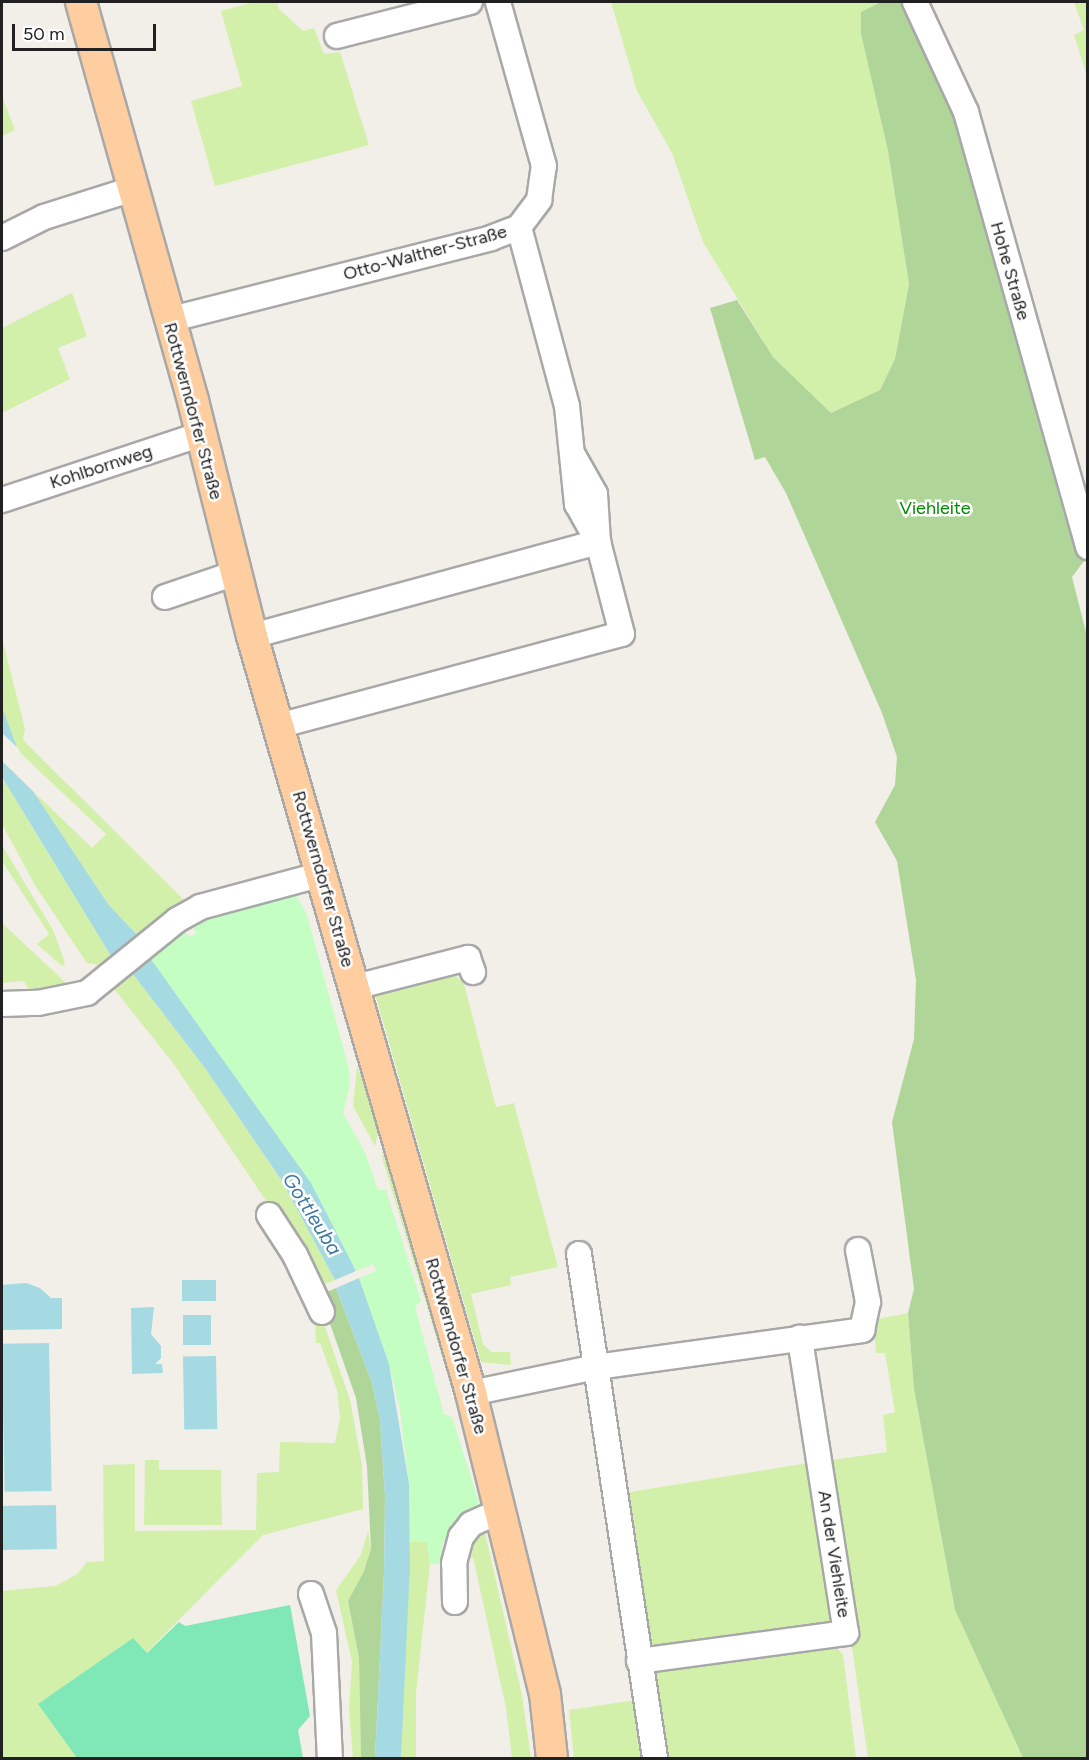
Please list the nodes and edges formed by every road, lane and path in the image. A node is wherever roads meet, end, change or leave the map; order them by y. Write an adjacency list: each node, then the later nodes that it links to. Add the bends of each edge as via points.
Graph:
1 (81, 2): 6 (main road, Rottwerndorfer Straße)
2 (470, 2): 5 (street)
3 (498, 2): 7 (street, Otto-Walther-Straße, via 544,166 539,200)
4 (915, 2): 13 (street, Hohe Straße, via 966,112)
5 (337, 36)
6 (133, 189): 8 (street, via 44,217); 9 (main road, Rottwerndorfer Straße)
7 (519, 227): 9 (street, Otto-Walther-Straße, via 491,238); 12 (street, via 567,406 577,504)
8 (2, 238)
9 (168, 320): 10 (main road, Rottwerndorfer Straße)
10 (201, 434): 11 (street, Kohlbornweg); 14 (main road, Rottwerndorfer Straße)
11 (2, 500)
12 (598, 542): 16 (street); 17 (street, via 622,634)
13 (1088, 547)
14 (236, 573): 15 (street); 16 (main road, Rottwerndorfer Straße)
15 (165, 597)
16 (252, 636): 17 (main road, Rottwerndorfer Straße)
17 (278, 726): 18 (main road, Rottwerndorfer Straße)
18 (322, 874): 20 (main road, Rottwerndorfer Straße); 21 (street, via 200,907 87,993 39,1003)
19 (473, 972): 20 (street, via 468,958)
20 (355, 987): 28 (main road, Rottwerndorfer Straße)
21 (2, 1004)
22 (269, 1215): 25 (street)
23 (858, 1250): 26 (street, via 868,1302 862,1330)
24 (579, 1254): 27 (street)
25 (322, 1312)
26 (800, 1338): 27 (street); 32 (street, An der Viehleite, via 846,1633)
27 (596, 1368): 28 (street); 32 (street)
28 (471, 1393): 29 (main road, Rottwerndorfer Straße)
29 (500, 1511): 31 (street, via 471,1524 461,1537 454,1563); 34 (main road, Rottwerndorfer Straße, via 545,1694)
30 (311, 1594): 33 (street, via 324,1633)
31 (454, 1602)
32 (639, 1661): 35 (street)
33 (330, 1758)
34 (552, 1758)
35 (655, 1758)

